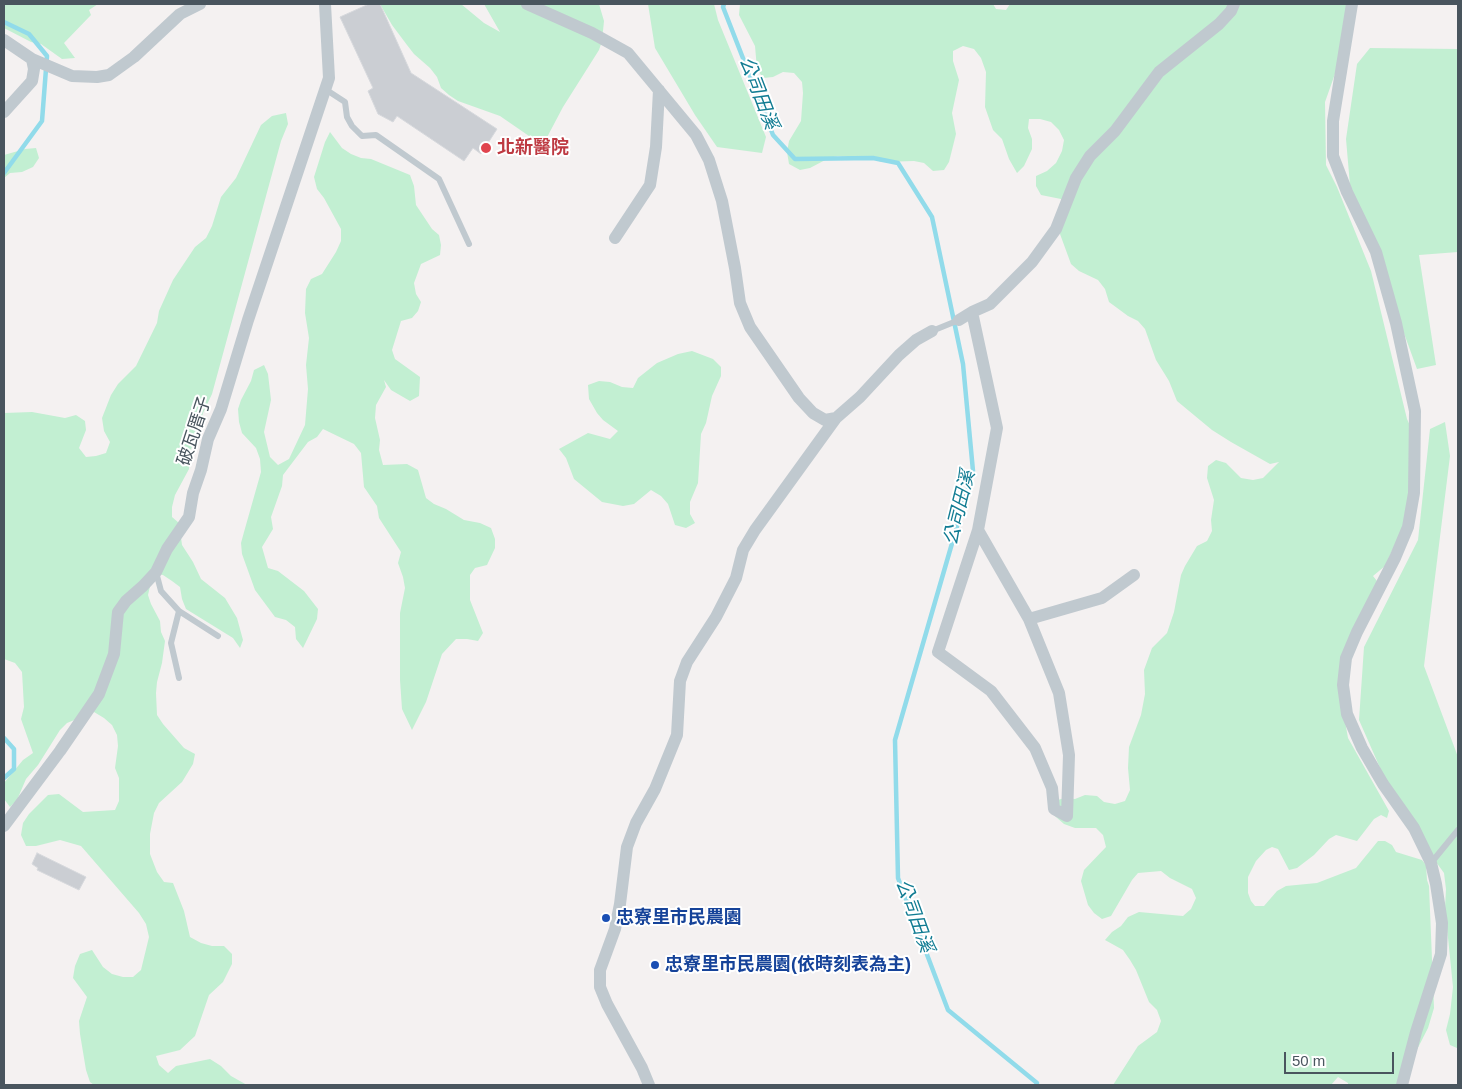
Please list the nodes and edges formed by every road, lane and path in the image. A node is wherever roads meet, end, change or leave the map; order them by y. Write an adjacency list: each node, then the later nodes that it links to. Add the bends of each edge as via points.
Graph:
1 (200, 4): 7 (street, via 180,14 134,57 109,75 72,76)
2 (325, 4): 8 (street, 破瓦厝子, via 329,78)
3 (527, 4): 9 (street, via 628,53)
4 (1234, 4): 13 (street, via 1219,24 1159,72 1114,131 1090,156 1076,178 1056,229 1032,262 990,304)
5 (1352, 4): 26 (street, via 1333,121 1334,156 1346,192 1376,252 1396,323 1415,411 1414,493 1408,527 1346,658 1343,685 1347,714 1362,748 1414,828)
6 (4, 40): 7 (street)
7 (34, 60): 10 (street, via 32,81)
8 (325, 89): 12 (lane, via 345,102 347,117 362,136 376,135 439,179); 18 (street, 破瓦厝子, via 221,409 208,439 188,516)
9 (659, 90): 11 (street, via 650,185); 16 (street, via 696,135 709,160 722,202 740,303 750,327 808,408 825,420)
10 (4, 112)
11 (615, 238)
12 (469, 244)
13 (972, 312): 14 (street); 17 (street, via 997,428)
14 (960, 320): 15 (lane)
15 (932, 331): 16 (street, via 899,355 860,398)
16 (836, 418): 27 (street, via 755,530 743,550 736,578 716,617 686,662 680,681 678,735 627,847 620,904 600,970 600,987)
17 (978, 530): 21 (street); 21 (street, via 938,652 991,691 1035,748 1052,788 1054,809 1067,816 1069,755 1059,694)
18 (156, 572): 20 (lane, via 161,591); 24 (street, 破瓦厝子, via 118,612 114,654 99,694)
19 (1134, 575): 21 (street, via 1102,598)
20 (178, 611): 22 (lane); 23 (lane, via 171,643)
21 (1029, 619)
22 (218, 636)
23 (179, 678)
24 (4, 826)
25 (1458, 830): 26 (lane)
26 (1431, 863): 28 (street, via 1442,923 1441,954)
27 (649, 1085)
28 (1402, 1085)

